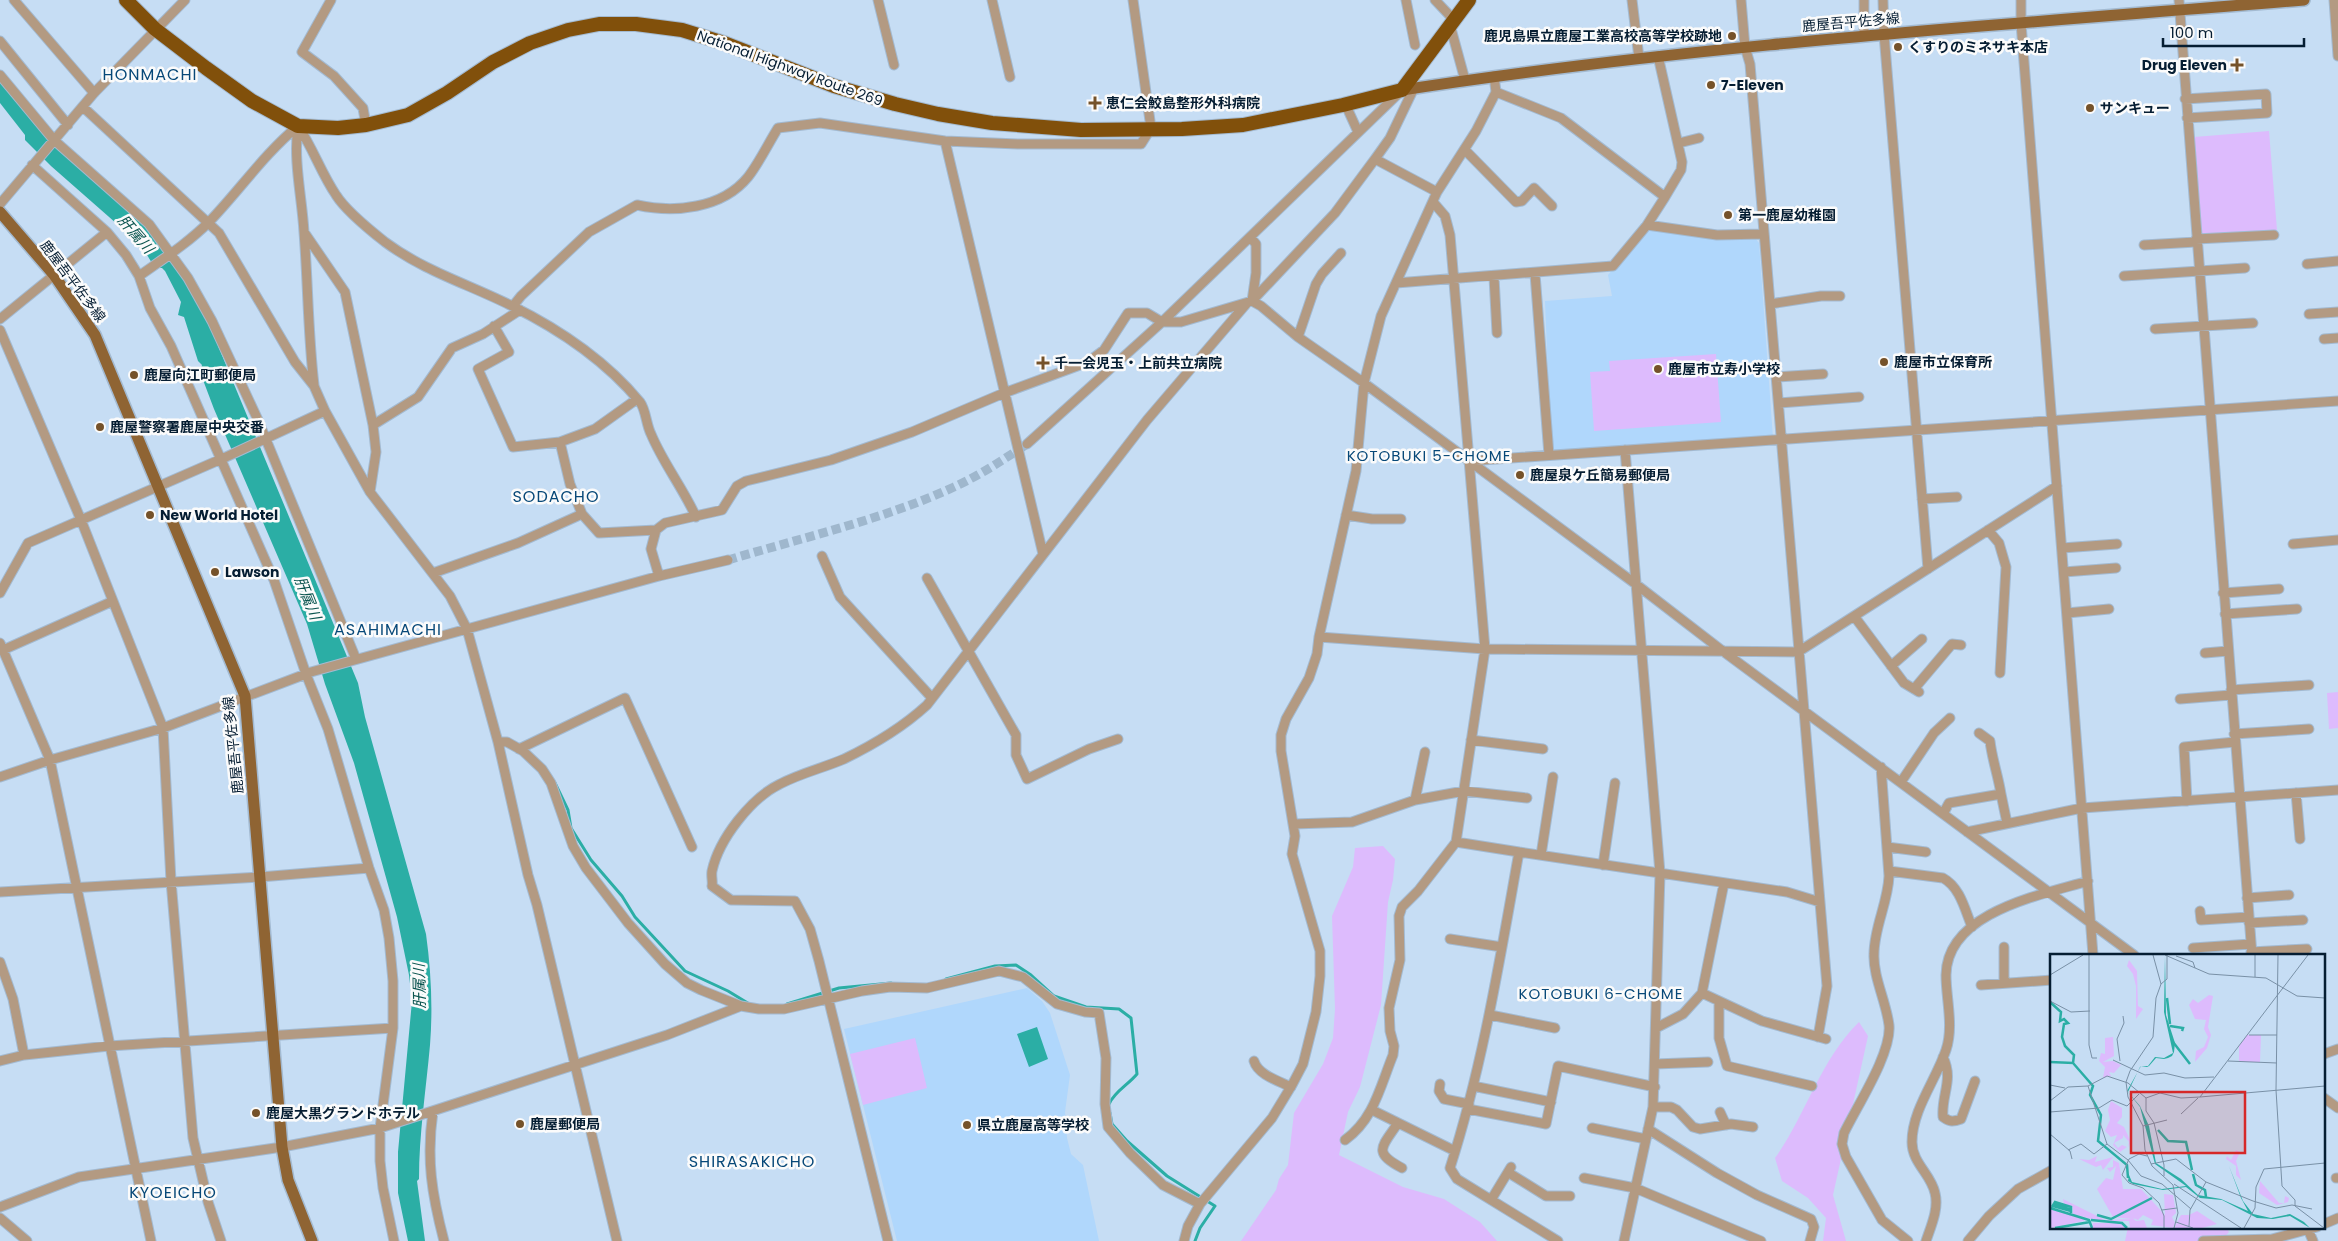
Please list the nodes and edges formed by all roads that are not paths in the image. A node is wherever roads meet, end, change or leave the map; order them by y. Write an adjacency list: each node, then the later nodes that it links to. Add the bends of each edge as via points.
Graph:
1 (14, 0): 37 (street)
2 (126, 0): 21 (highway, National Highway Route 269)
3 (185, 0): 21 (street)
4 (330, 0): 43 (street, via 302,52 334,76 363,108)
5 (878, 0): 30 (street)
6 (992, 0): 33 (street)
7 (1133, 0): 45 (street)
8 (1406, 0): 25 (street)
9 (1435, 0): 19 (street)
10 (1469, 0): 19 (highway)
11 (1632, 0): 29 (street)
12 (1741, 0): 26 (street)
13 (1864, 0): 23 (street)
14 (1883, 0): 22 (street)
15 (2021, 0): 20 (street)
16 (2304, 0): 18 (main road, 鹿屋吾平佐多線)
17 (2334, 0): 28 (street)
18 (2178, 5): 20 (main road, 鹿屋吾平佐多線); 38 (street)
19 (1452, 22): 34 (street); 35 (highway)
20 (2021, 23): 22 (main road, 鹿屋吾平佐多線); 110 (street)
21 (156, 29): 37 (street); 44 (highway, National Highway Route 269, via 252,101)
22 (1884, 34): 23 (main road, 鹿屋吾平佐多線); 112 (street)
23 (1864, 36): 26 (main road, 鹿屋吾平佐多線)
24 (0, 40): 42 (street)
25 (1415, 45)
26 (1745, 47): 27 (main road, 鹿屋吾平佐多線); 64 (street, via 1750,64)
27 (1658, 56): 29 (main road, 鹿屋吾平佐多線); 50 (street)
28 (2338, 56)
29 (1639, 58): 32 (main road, 鹿屋吾平佐多線)
30 (894, 66)
31 (0, 75): 48 (street)
32 (1494, 76): 34 (main road, 鹿屋吾平佐多線); 36 (street)
33 (1010, 77)
34 (1465, 80): 35 (main road, 鹿屋吾平佐多線)
35 (1408, 89): 39 (highway, National Highway Route 269); 46 (street); 52 (street, via 1390,138)
36 (1496, 92): 51 (street); 55 (street, via 1560,118)
37 (94, 93): 40 (street)
38 (2185, 99): 41 (street); 41 (street, via 2266,94 2267,113)
39 (1343, 105): 45 (highway, National Highway Route 269, via 1243,125); 46 (street)
40 (82, 107): 42 (street); 60 (street)
41 (2187, 118): 67 (street)
42 (68, 124): 48 (street)
43 (366, 125): 44 (highway, National Highway Route 269, via 338,128); 45 (highway, National Highway Route 269, via 408,115 530,43 568,30 636,24 682,30 730,45 834,86 938,114 1024,127 1081,130)
44 (298, 126): 60 (street, via 283,138); 63 (street, via 295,142); 85 (street, via 336,196 385,242 419,265)
45 (1151, 128): 49 (street, via 1142,144)
46 (1358, 132): 66 (street)
47 (1699, 138): 50 (street)
48 (54, 140): 53 (street); 70 (street, via 149,224)
49 (945, 141): 85 (street, via 820,123 778,128 747,178 728,194 702,205 681,208 657,209 637,205 589,232 521,296); 103 (street)
50 (1679, 143): 55 (street, via 1682,170)
51 (1465, 150): 54 (street); 58 (street, via 1516,202 1522,201 1534,188)
52 (1375, 159): 54 (street); 83 (street, via 1335,213)
53 (32, 165): 57 (street); 62 (street)
54 (1437, 192): 56 (street)
55 (1665, 197): 61 (street)
56 (1433, 202): 80 (street, via 1446,216); 81 (street)
57 (0, 204)
58 (1552, 206)
59 (0, 212): 76 (main road, 鹿屋吾平佐多線)
60 (208, 222): 70 (street); 102 (street, via 219,233 295,362)
61 (1647, 225): 64 (street, via 1717,235); 75 (street, via 1613,266)
62 (107, 232): 76 (street); 77 (street)
63 (304, 232): 102 (street); 111 (street, via 345,292)
64 (1763, 234): 84 (street)
65 (2274, 234): 67 (street)
66 (1250, 237): 83 (street, via 1256,244 1256,273); 89 (street)
67 (2196, 241): 68 (street); 74 (street)
68 (2144, 245)
69 (1341, 253): 96 (street, via 1316,284)
70 (170, 255): 77 (street); 114 (street, via 212,321)
71 (2338, 261): 72 (street)
72 (2307, 264)
73 (2245, 268): 74 (street)
74 (2198, 271): 78 (street); 92 (street)
75 (1536, 274): 79 (street); 118 (street)
76 (54, 275): 88 (street); 122 (main road, 鹿屋吾平佐多線, via 95,335)
77 (139, 276): 119 (street, via 150,308 172,346)
78 (2124, 276)
79 (1494, 277): 80 (street); 95 (street)
80 (1455, 280): 81 (street); 120 (street)
81 (1396, 283): 101 (street, via 1381,316)
82 (1840, 296): 84 (street)
83 (1250, 302): 89 (street, via 1181,322); 96 (street); 137 (street, via 1147,420)
84 (1770, 304): 100 (street)
85 (516, 308): 91 (street); 105 (street, via 598,361)
86 (2338, 312): 87 (street)
87 (2309, 314)
88 (0, 319)
89 (1162, 322): 103 (street, via 1147,313 1128,313 1104,350 1088,362); 116 (street)
90 (2253, 323): 92 (street)
91 (494, 326): 111 (street, via 452,348 418,398); 115 (street, via 509,352 478,369 513,447)
92 (2203, 326): 93 (street); 108 (street)
93 (2155, 329)
94 (0, 330): 129 (street)
95 (1497, 333)
96 (1298, 337): 101 (street)
97 (2338, 338): 98 (street)
98 (2324, 339)
99 (1823, 374): 100 (street)
100 (1776, 377): 107 (street)
101 (1364, 384): 120 (street); 127 (street, via 1356,471)
102 (314, 386): 109 (street)
103 (1004, 393): 128 (street, via 912,432 831,460 746,481 738,486 722,510); 137 (street)
104 (1859, 397): 107 (street)
105 (637, 399): 115 (street, via 595,429); 128 (street, via 650,433)
106 (2338, 401): 108 (street)
107 (1779, 403): 113 (street)
108 (2209, 410): 110 (street); 149 (street)
109 (325, 411): 114 (street); 123 (street)
110 (2052, 421): 112 (street); 121 (street)
111 (373, 425): 123 (street, via 376,452)
112 (1915, 430): 113 (street); 125 (street)
113 (1782, 439): 117 (street); 166 (street)
114 (263, 440): 119 (street); 168 (street)
115 (560, 442): 126 (street, via 570,484)
116 (1027, 444)
117 (1625, 450): 118 (street); 146 (street)
118 (1549, 455): 120 (street)
119 (223, 458): 122 (street); 170 (street, via 274,580)
120 (1468, 461): 146 (street); 161 (street)
121 (2057, 486): 132 (street); 136 (street)
122 (157, 487): 129 (street); 174 (main road, 鹿屋吾平佐多線)
123 (370, 492): 143 (street)
124 (1957, 498): 125 (street)
125 (1922, 499): 141 (street)
126 (582, 514): 131 (street, via 599,533); 143 (street, via 518,543)
127 (1346, 515): 130 (street); 157 (street)
128 (696, 517): 131 (street, via 665,523)
129 (81, 520): 148 (street, via 28,544); 150 (street)
130 (1401, 520)
131 (656, 530): 144 (street, via 650,549)
132 (1988, 530): 141 (street); 171 (street, via 1999,543 2006,568)
133 (2338, 540): 135 (street)
134 (2117, 544): 136 (street)
135 (2292, 544)
136 (2062, 548): 142 (street)
137 (1042, 554): 163 (street)
138 (822, 556): 175 (street, via 840,597)
139 (728, 560): 144 (street)
140 (2116, 568): 142 (street)
141 (1928, 569): 155 (street)
142 (2064, 572): 153 (street)
143 (433, 573): 156 (street)
144 (659, 576): 156 (street)
145 (927, 578): 163 (street)
146 (1637, 585): 162 (street); 165 (street)
147 (2279, 589): 149 (street)
148 (0, 593)
149 (2223, 593): 154 (street)
150 (113, 601): 160 (street); 179 (street)
151 (2297, 609): 154 (street)
152 (2109, 610): 153 (street)
153 (2067, 613): 203 (street)
154 (2225, 614): 164 (street)
155 (1854, 616): 166 (street); 169 (street)
156 (468, 629): 168 (street); 185 (street)
157 (1319, 637): 161 (street); 205 (street, via 1309,678 1281,734)
158 (1922, 639): 169 (street)
159 (1961, 645): 169 (street, via 1952,644 1917,691 1904,683)
160 (1, 647): 189 (street)
161 (1486, 649): 162 (street); 184 (street)
162 (1642, 650): 165 (street); 218 (street)
163 (968, 651): 175 (street); 183 (street, via 1016,736 1016,755 1027,779 1089,749)
164 (2228, 651): 167 (street); 173 (street)
165 (1724, 652): 166 (street); 177 (street)
166 (1798, 652): 177 (street)
167 (2204, 653)
168 (353, 660): 170 (street)
169 (1891, 666)
170 (308, 673): 174 (street); 216 (street)
171 (2000, 673)
172 (2309, 685): 173 (street)
173 (2231, 693): 176 (street); 182 (street)
174 (245, 696): 179 (street); 219 (main road, 鹿屋吾平佐多線)
175 (932, 698): 247 (street, via 909,722 844,759 766,792 734,826 716,859 711,874 712,886 731,900 795,901 810,929)
176 (2180, 699)
177 (1805, 711): 190 (street); 228 (street)
178 (1950, 718): 193 (street, via 1934,733)
179 (163, 728): 189 (street); 220 (street)
180 (2309, 729): 182 (street)
181 (1978, 733): 198 (street, via 1990,741)
182 (2235, 738): 199 (street); 202 (street, via 2184,747)
183 (1118, 739)
184 (1471, 740): 187 (street); 196 (street)
185 (498, 742): 186 (street, via 507,742); 265 (street)
186 (519, 749): 211 (street, via 624,698); 249 (street, via 542,768 551,783 572,846 628,923 664,964 686,983)
187 (1543, 749)
188 (1425, 752): 201 (street)
189 (50, 760): 191 (street); 223 (street)
190 (1881, 767): 193 (street); 210 (street)
191 (0, 777)
192 (1553, 777): 214 (street)
193 (1901, 782): 204 (street)
194 (1615, 783): 215 (street)
195 (2338, 790): 197 (street)
196 (1464, 791): 200 (street); 201 (street); 209 (street)
197 (2296, 793): 199 (street); 208 (street)
198 (2001, 794): 204 (street, via 1949,804); 206 (street)
199 (2239, 797): 202 (street); 227 (street)
200 (1527, 798)
201 (1415, 800): 205 (street, via 1352,822)
202 (2187, 801): 203 (street)
203 (2082, 808): 206 (street); 221 (street)
204 (1943, 814): 207 (street)
205 (1294, 824): 271 (street, via 1296,836 1292,854 1320,951 1320,976 1316,1012 1303,1064)
206 (2007, 824): 207 (street)
207 (1967, 832): 225 (street)
208 (2300, 839)
209 (1456, 842): 212 (street); 277 (street, via 1402,907 1399,916 1400,960 1389,1008 1394,1046)
210 (1887, 846): 213 (street); 217 (street)
211 (692, 847)
212 (1519, 852): 214 (street); 235 (street)
213 (1926, 852)
214 (1541, 855): 215 (street)
215 (1603, 865): 218 (street)
216 (369, 868): 219 (street); 251 (street, via 384,910 389,938)
217 (1889, 871): 233 (street, via 1943,878 1950,882); 318 (street, via 1873,956 1889,1025 1888,1037 1884,1053 1844,1133 1842,1144 1846,1157 1882,1220)
218 (1660, 873): 222 (street); 253 (street)
219 (260, 877): 220 (street); 254 (main road, 鹿屋吾平佐多線)
220 (172, 881): 223 (street); 255 (street)
221 (2088, 881): 225 (street); 232 (street)
222 (1724, 883): 228 (street, via 1787,892); 246 (street)
223 (76, 887): 224 (street); 256 (street)
224 (0, 892)
225 (2050, 892): 232 (street); 233 (street, via 2003,908)
226 (2289, 895): 227 (street)
227 (2247, 898): 230 (street)
228 (1820, 902): 248 (street, via 1826,986 1822,1038 1762,1021)
229 (2200, 911): 230 (street, via 2201,920)
230 (2249, 920): 231 (street); 239 (street)
231 (2303, 920)
232 (2091, 923): 240 (street); 241 (street)
233 (1972, 927): 260 (street, via 1954,945 1948,959 1949,1036)
234 (1450, 939): 235 (street)
235 (1502, 947): 250 (street)
236 (2004, 947): 244 (street)
237 (2193, 948): 239 (street)
238 (2307, 949): 239 (street)
239 (2251, 950)
240 (2093, 954)
241 (2133, 954)
242 (0, 962): 259 (street, via 14,999)
243 (2050, 980): 244 (street)
244 (2004, 983): 245 (street)
245 (1981, 985)
246 (1702, 993): 248 (street); 253 (street, via 1683,1014)
247 (827, 998): 249 (street, via 784,1009); 298 (street, via 890,987 927,988 999,971 1023,977 1057,1004 1099,1013 1106,1058 1108,1127 1163,1185); 312 (street)
248 (1719, 1001): 270 (street, via 1718,1038 1727,1066)
249 (741, 1006): 265 (street)
250 (1490, 1015): 252 (street); 268 (street)
251 (393, 1028): 254 (street); 282 (street)
252 (1555, 1028)
253 (1656, 1028): 264 (street)
254 (273, 1036): 255 (street); 288 (main road, 鹿屋吾平佐多線)
255 (186, 1042): 256 (street); 290 (street)
256 (109, 1046): 259 (street); 292 (street)
257 (2338, 1049): 258 (street)
258 (2326, 1053)
259 (24, 1055): 261 (street)
260 (1943, 1057): 266 (street, via 1948,1068 1942,1110 1948,1121 1961,1119); 319 (street, via 1914,1125 1912,1143 1915,1159 1935,1191 1935,1212)
261 (0, 1061)
262 (1254, 1061): 271 (street, via 1261,1072)
263 (1708, 1062): 264 (street)
264 (1655, 1064): 269 (street)
265 (575, 1066): 278 (street); 311 (street)
266 (1975, 1081)
267 (1440, 1084): 274 (street, via 1439,1091 1444,1099)
268 (1473, 1086): 273 (street); 274 (street)
269 (1655, 1086): 273 (street, via 1558,1066); 275 (street)
270 (1812, 1086)
271 (1291, 1087): 298 (street, via 1272,1118)
272 (2326, 1099): 276 (street)
273 (1551, 1102): 274 (street, via 1546,1124)
274 (1468, 1106): 289 (street)
275 (1653, 1107): 281 (street, via 1671,1107 1700,1130); 285 (street)
276 (2338, 1108)
277 (1372, 1110): 280 (street); 287 (street, via 1358,1131)
278 (430, 1112): 282 (street); 310 (street, via 430,1174)
279 (1720, 1112): 281 (street)
280 (1398, 1123): 289 (street); 291 (street, via 1382,1146 1382,1152 1386,1159)
281 (1726, 1125): 283 (street)
282 (382, 1127): 288 (street); 309 (street, via 383,1188)
283 (1753, 1127)
284 (1592, 1128): 286 (street)
285 (1648, 1129): 286 (street); 317 (street, via 1757,1195 1811,1218 1814,1227)
286 (1646, 1139): 295 (street)
287 (1345, 1140)
288 (282, 1147): 290 (street); 308 (main road, 鹿屋吾平佐多線, via 288,1180)
289 (1456, 1151): 297 (street, via 1450,1168 1457,1179)
290 (197, 1160): 292 (street); 307 (street)
291 (1402, 1168)
292 (136, 1170): 299 (street, via 79,1177); 306 (street)
293 (2050, 1171): 320 (street, via 2018,1189)
294 (1584, 1178): 295 (street)
295 (1635, 1188): 315 (street); 316 (street)
296 (1570, 1196): 297 (street, via 1546,1196 1510,1170)
297 (1491, 1200): 314 (street)
298 (1200, 1204): 313 (street)
299 (0, 1207)
300 (0, 1218): 305 (street)
301 (2338, 1218): 302 (street)
302 (2326, 1223)
303 (2311, 1228): 304 (street); 322 (street)
304 (2272, 1240): 321 (street)
305 (27, 1241)
306 (151, 1241)
307 (221, 1241)
308 (312, 1241)
309 (394, 1241)
310 (444, 1241)
311 (617, 1241)
312 (888, 1241)
313 (1184, 1241)
314 (1558, 1241)
315 (1624, 1241)
316 (1762, 1241)
317 (1810, 1241)
318 (1908, 1241)
319 (1926, 1241)
320 (1968, 1241)
321 (2202, 1241)
322 (2313, 1241)

